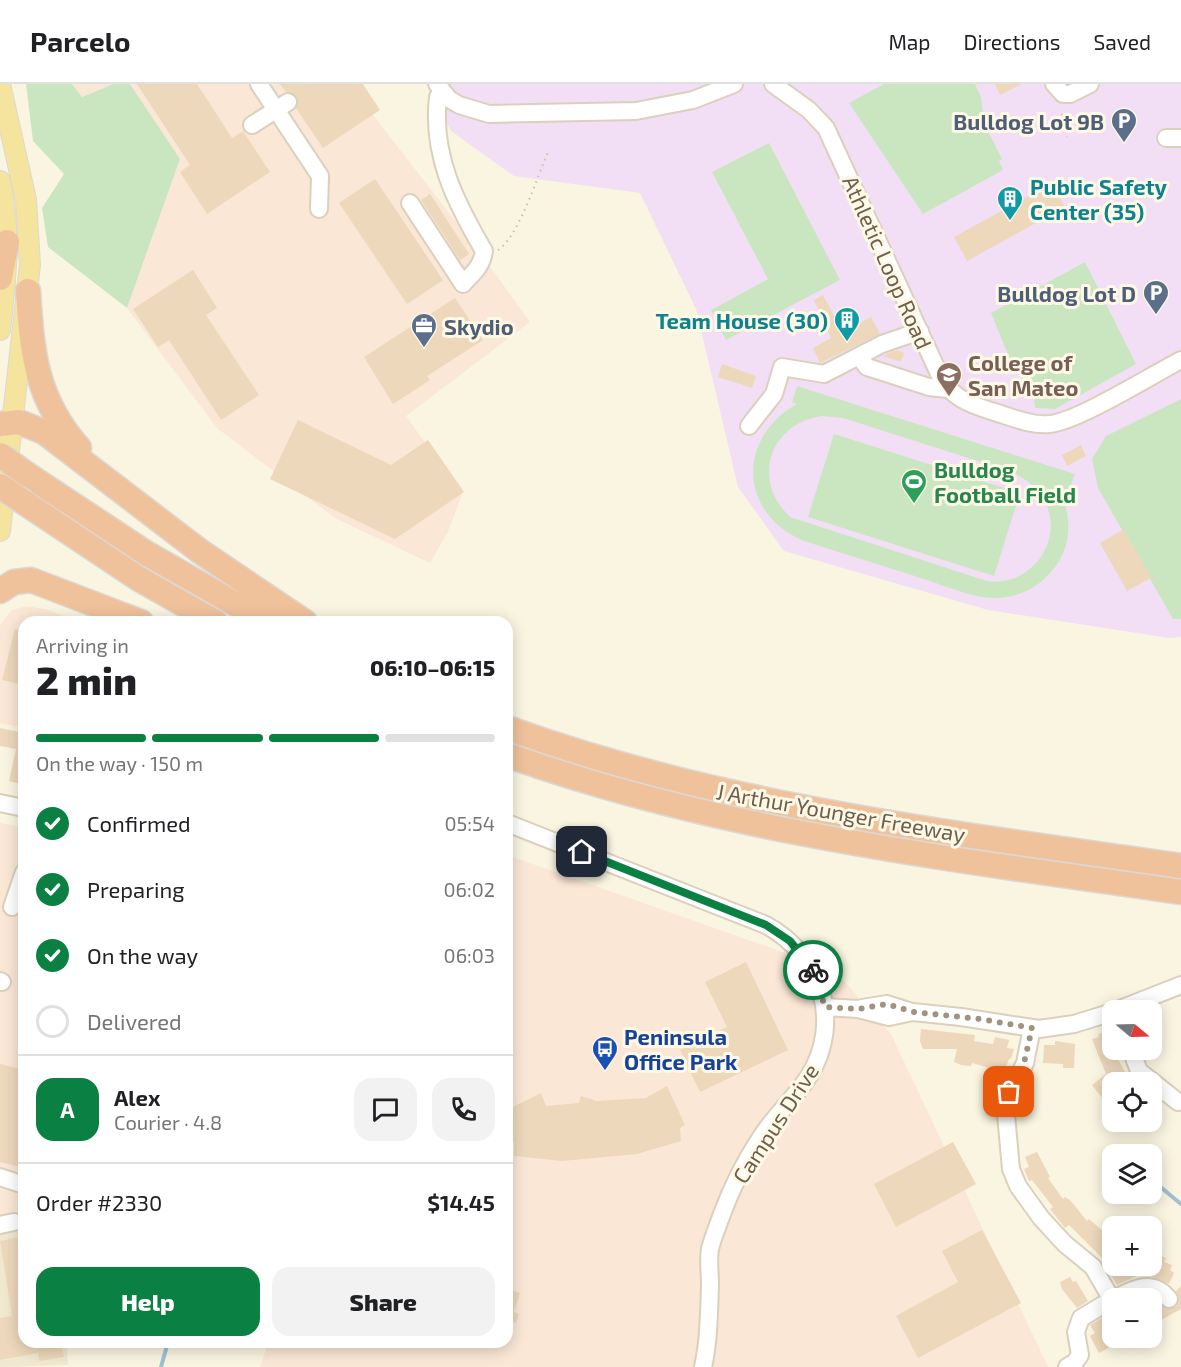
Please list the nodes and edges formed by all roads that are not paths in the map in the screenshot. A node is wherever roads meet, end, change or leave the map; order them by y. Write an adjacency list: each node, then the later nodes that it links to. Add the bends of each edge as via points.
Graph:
1 (0, 84): 15 (main road, via 28,213)
2 (259, 84): 8 (street)
3 (734, 84): 7 (street, via 674,105 617,112 489,114 459,105)
4 (773, 84): 17 (street, Athletic Loop Road, via 826,128)
5 (1054, 84): 6 (street, via 1063,94 1070,94)
6 (1090, 84)
7 (440, 88): 11 (street, via 436,138 455,199 484,251 483,261 463,284)
8 (282, 106): 9 (street); 12 (street, via 320,176)
9 (252, 125)
10 (0, 181): 13 (main road)
11 (410, 203)
12 (319, 209)
13 (7, 242): 14 (highway); 16 (main road)
14 (0, 278)
15 (28, 291): 21 (main road); 24 (highway, via 35,365 47,402 63,428)
16 (0, 330)
17 (920, 331): 18 (street); 20 (street, Athletic Loop Road)
18 (859, 356): 20 (street, via 867,367 929,387); 22 (street, via 824,374 782,367 774,394)
19 (1181, 360): 20 (street, via 1071,418 1048,424 970,404)
20 (948, 389)
21 (4, 417): 24 (highway, via 44,432); 28 (main road)
22 (749, 426)
23 (0, 455): 32 (highway, bridge, via 146,553)
24 (111, 483): 33 (highway, via 201,552)
25 (0, 486): 27 (highway, bridge)
26 (0, 502): 27 (highway)
27 (24, 510): 31 (highway)
28 (0, 531)
29 (0, 591): 30 (highway, via 14,582 31,580)
30 (125, 616)
31 (204, 616)
32 (256, 616)
33 (296, 616)
34 (513, 730): 39 (highway, J Arthur Younger Freeway, via 641,771 778,805)
35 (513, 756): 41 (highway, J Arthur Younger Freeway, via 637,796 763,827)
36 (0, 803): 37 (street)
37 (18, 807)
38 (513, 825): 45 (street, Campus Drive, via 776,930 812,968)
39 (1181, 866)
40 (18, 890): 42 (street)
41 (1181, 892)
42 (12, 907)
43 (1181, 985): 44 (street)
44 (1144, 1000)
45 (825, 1007): 47 (street, via 858,1009 887,1004 913,1012); 56 (street, Campus Drive, via 824,1040 816,1063 753,1150 735,1182 710,1250)
46 (1102, 1015): 47 (street, via 1074,1024)
47 (1032, 1028): 52 (street, via 1024,1063 1005,1104 1011,1169 1041,1218 1065,1245 1093,1267)
48 (1135, 1060): 49 (street, via 1139,1071)
49 (1178, 1102)
50 (0, 1177): 51 (street)
51 (18, 1183)
52 (1106, 1288)
53 (1162, 1293): 54 (street)
54 (1169, 1299)
55 (1102, 1306): 57 (street, via 1081,1318 1076,1332 1080,1355)
56 (704, 1367)
57 (1067, 1367)

